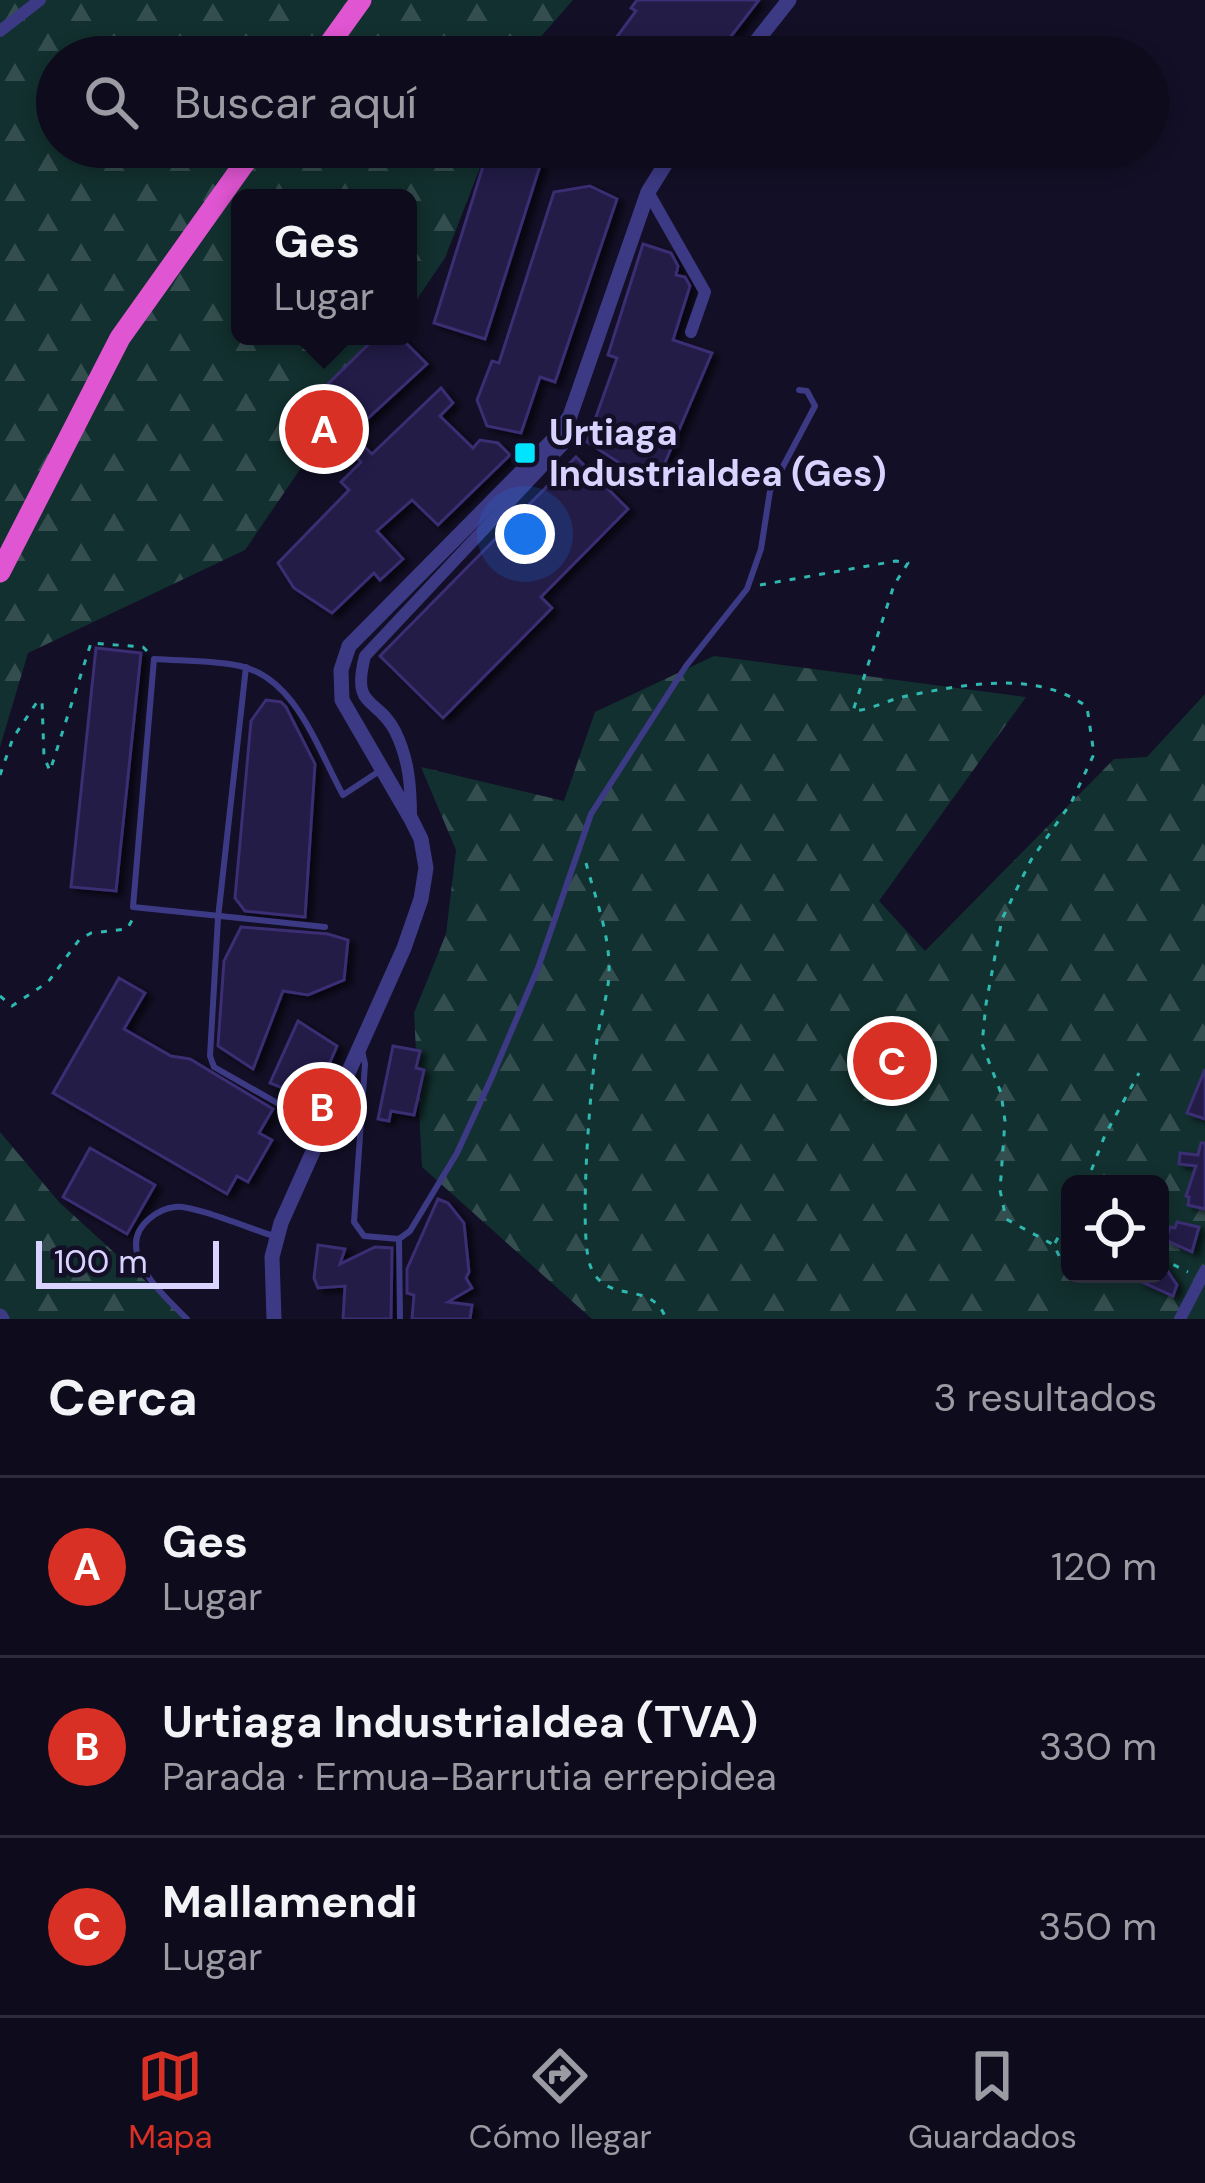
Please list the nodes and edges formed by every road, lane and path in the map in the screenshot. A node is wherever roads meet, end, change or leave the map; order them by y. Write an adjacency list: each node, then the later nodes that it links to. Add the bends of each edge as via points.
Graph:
1 (40, 0): 4 (street)
2 (361, 0): 5 (highway)
3 (789, 0): 6 (street)
4 (0, 31)
5 (335, 36)
6 (761, 36)
7 (241, 168): 13 (highway, via 120,338)
8 (663, 168): 9 (street)
9 (648, 192): 10 (street, via 705,292); 12 (street, via 570,416)
10 (691, 332)
11 (799, 390): 14 (lane, via 815,406 770,491)
12 (554, 439): 17 (street, via 349,646 342,700); 19 (street, via 563,445 365,656 359,680 365,701 393,727 410,775)
13 (0, 572)
14 (747, 589): 20 (lane, via 650,718); 32 (path, via 908,563 893,585 853,711 948,689 1026,684 1067,692 1087,707 1094,754 1002,919 982,1044 1005,1121 1006,1219)
15 (154, 658): 16 (lane); 18 (path, via 142,647 91,643 50,771 42,701 14,738); 21 (lane)
16 (246, 668): 17 (lane, via 286,691 343,795); 22 (lane)
17 (382, 769): 19 (street)
18 (0, 775)
19 (411, 819): 25 (street, via 426,868 421,899)
20 (580, 841): 31 (lane, via 491,1079 457,1153); 39 (path, via 609,974 594,1077 588,1253 600,1281 653,1298)
21 (136, 908): 22 (lane); 24 (path, via 128,929 79,940 48,982 17,1003)
22 (218, 918): 23 (lane); 27 (lane, via 214,1066)
23 (325, 927)
24 (0, 996)
25 (360, 1041): 27 (street); 31 (lane, via 354,1222 364,1236)
26 (1139, 1073): 28 (path)
27 (325, 1121): 30 (street)
28 (1089, 1175)
29 (1061, 1232): 32 (path)
30 (278, 1237): 36 (lane, via 178,1205 140,1226 140,1262); 37 (street)
31 (399, 1239): 38 (lane)
32 (1054, 1245): 33 (path)
33 (1061, 1260)
34 (1169, 1262): 35 (path)
35 (1203, 1275): 40 (street)
36 (187, 1319)
37 (274, 1319)
38 (400, 1319)
39 (666, 1319)
40 (1180, 1319)

